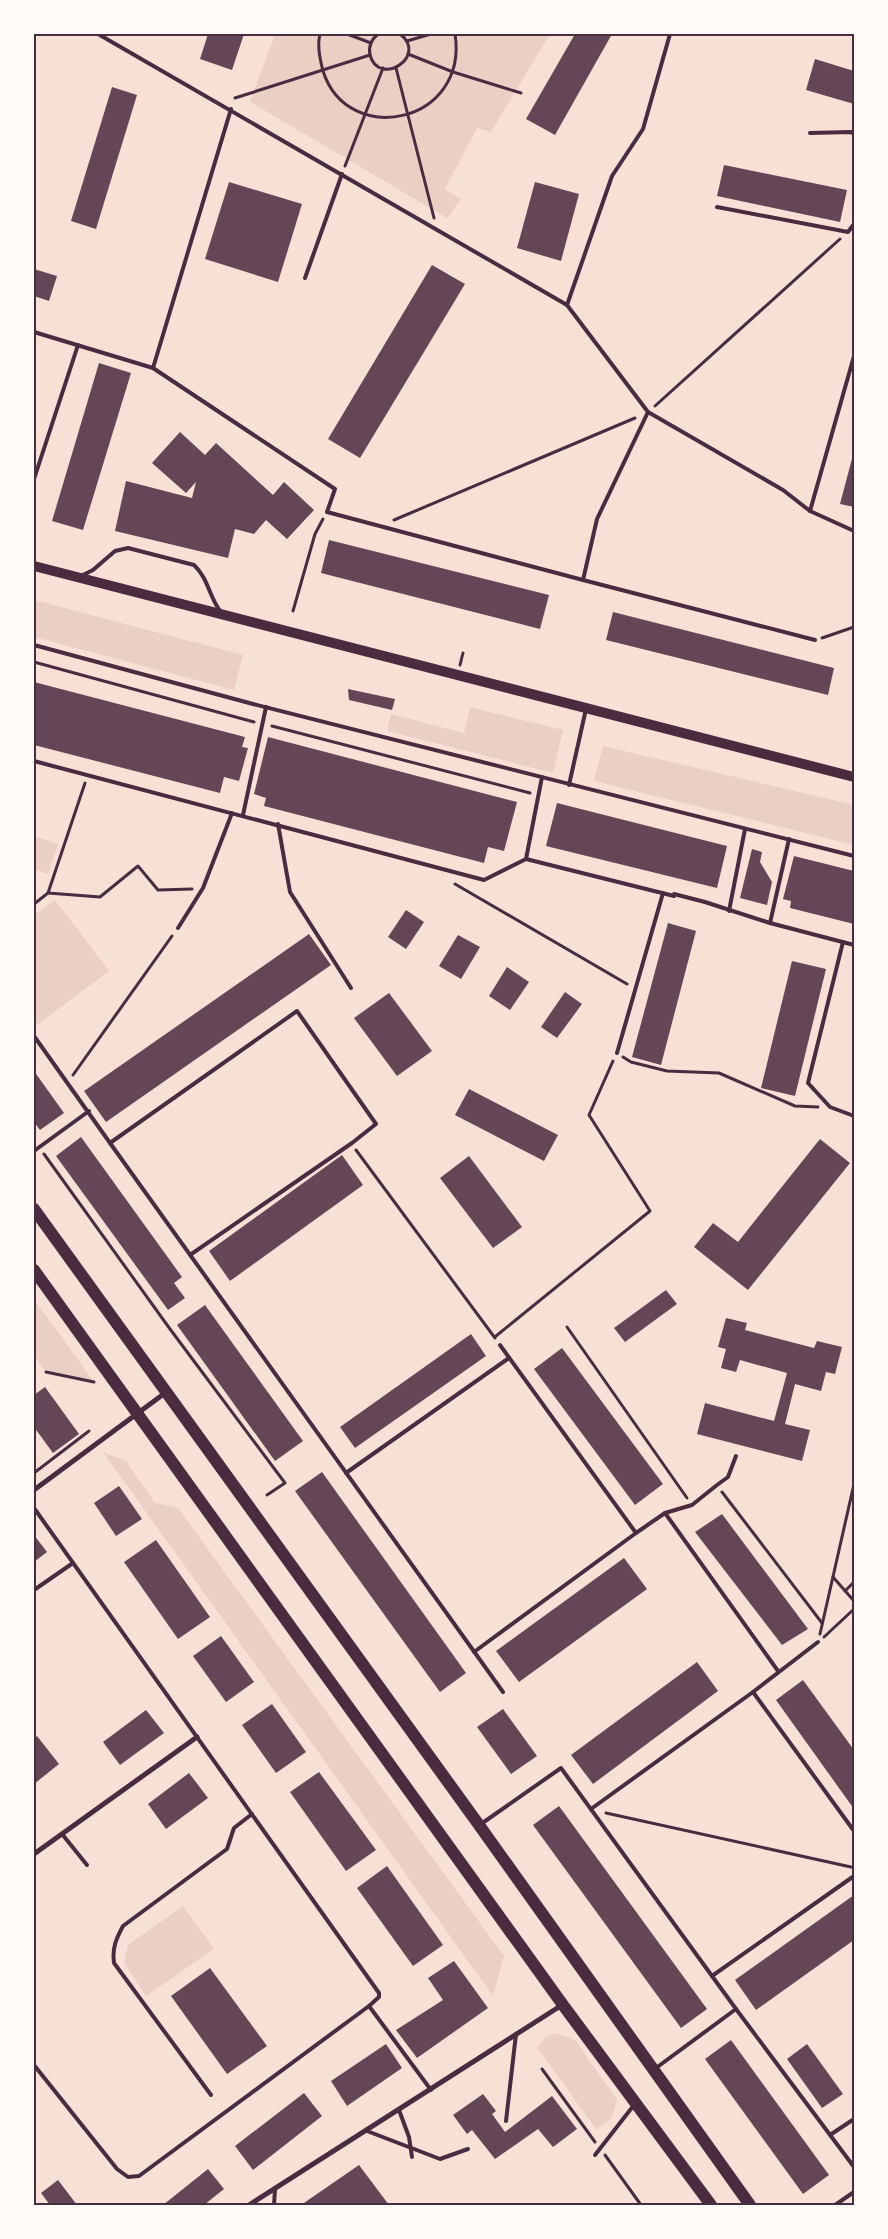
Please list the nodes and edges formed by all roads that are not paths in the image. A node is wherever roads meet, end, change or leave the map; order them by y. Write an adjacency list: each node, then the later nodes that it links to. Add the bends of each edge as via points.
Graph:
1 (98, 34): 3 (lane)
2 (670, 34): 10 (lane, via 643,129 612,176)
3 (231, 109): 6 (lane); 14 (lane)
4 (810, 132): 5 (lane)
5 (854, 134)
6 (342, 174): 9 (lane); 10 (lane)
7 (717, 207): 8 (lane, via 848,232)
8 (854, 224)
9 (305, 278)
10 (567, 306): 15 (lane)
11 (34, 332): 12 (lane)
12 (78, 345): 14 (lane); 16 (lane)
13 (854, 356): 17 (lane)
14 (153, 368): 21 (lane, via 335,489 327,512)
15 (648, 412): 17 (lane, via 783,490); 21 (lane, via 597,519)
16 (34, 479)
17 (810, 511): 18 (lane)
18 (854, 532)
19 (34, 566): 20 (main road)
20 (79, 578): 22 (main road); 22 (lane, via 94,570 114,551 128,548 194,565 201,571)
21 (583, 580): 23 (lane)
22 (223, 615): 26 (main road)
23 (815, 640)
24 (34, 645): 25 (lane)
25 (266, 707): 29 (lane); 32 (lane)
26 (587, 708): 28 (main road); 30 (lane)
27 (34, 761): 31 (lane)
28 (854, 777)
29 (542, 778): 30 (lane); 37 (lane)
30 (569, 785): 34 (lane)
31 (232, 813): 32 (lane); 41 (lane, via 203,888)
32 (243, 816): 33 (lane)
33 (278, 824): 37 (lane, via 484,880); 44 (lane, via 290,892)
34 (745, 829): 35 (lane); 39 (lane)
35 (789, 839): 36 (lane); 40 (lane)
36 (854, 856)
37 (526, 859): 38 (lane)
38 (663, 893): 39 (lane); 46 (lane)
39 (729, 911): 40 (lane)
40 (770, 924): 42 (lane)
41 (178, 928)
42 (843, 942): 43 (lane); 48 (lane, via 808,1083 830,1107)
43 (854, 945)
44 (351, 988)
45 (34, 1036): 47 (lane)
46 (617, 1053)
47 (89, 1111): 49 (lane); 50 (lane)
48 (854, 1116)
49 (110, 1143): 52 (lane); 52 (lane, via 296,1011 376,1124)
50 (34, 1150)
51 (34, 1209): 56 (main road)
52 (190, 1255): 59 (lane)
53 (34, 1270): 57 (main road)
54 (500, 1345): 55 (lane)
55 (509, 1358): 59 (lane); 63 (lane)
56 (165, 1392): 57 (street); 74 (main road)
57 (136, 1412): 60 (street); 81 (main road)
58 (736, 1456): 62 (lane, via 728,1477 692,1505)
59 (346, 1473): 67 (lane)
60 (34, 1490)
61 (34, 1508): 64 (lane)
62 (665, 1513): 63 (lane); 68 (lane)
63 (636, 1533): 67 (lane)
64 (73, 1562): 65 (lane); 71 (lane)
65 (34, 1590)
66 (818, 1642): 68 (lane)
67 (474, 1652): 69 (lane)
68 (778, 1671): 70 (lane)
69 (503, 1692)
70 (753, 1692): 72 (lane); 75 (lane)
71 (197, 1737): 73 (lane); 76 (street)
72 (591, 1809): 74 (lane, via 561,1768); 80 (lane)
73 (252, 1814): 82 (lane, via 379,1993); 88 (lane, via 234,1828 227,1850 123,1926 114,1942 114,1963)
74 (479, 1826): 86 (main road)
75 (854, 1831)
76 (62, 1834): 77 (street); 78 (lane)
77 (34, 1854)
78 (87, 1865)
79 (854, 1876): 80 (lane)
80 (712, 1976): 83 (lane)
81 (562, 2005): 84 (street); 89 (main road)
82 (369, 2006): 85 (lane, via 139,2176 128,2176 117,2169); 87 (lane)
83 (736, 2009): 86 (lane); 94 (lane)
84 (516, 2034): 87 (street); 92 (lane)
85 (34, 2065)
86 (653, 2070): 106 (main road)
87 (430, 2090): 90 (street)
88 (211, 2095)
89 (635, 2104): 97 (lane); 105 (main road)
90 (399, 2110): 93 (street); 95 (lane)
91 (854, 2119): 94 (lane)
92 (506, 2121)
93 (367, 2131): 95 (lane); 100 (street)
94 (830, 2135): 99 (lane)
95 (410, 2148): 96 (lane, via 440,2159); 98 (lane)
96 (468, 2149)
97 (595, 2156)
98 (412, 2157)
99 (854, 2167)
100 (275, 2190): 103 (street); 104 (lane)
101 (854, 2192): 102 (lane)
102 (842, 2200): 107 (lane); 108 (lane)
103 (249, 2205)
104 (274, 2205)
105 (712, 2205)
106 (750, 2205)
107 (835, 2205)
108 (845, 2205)

